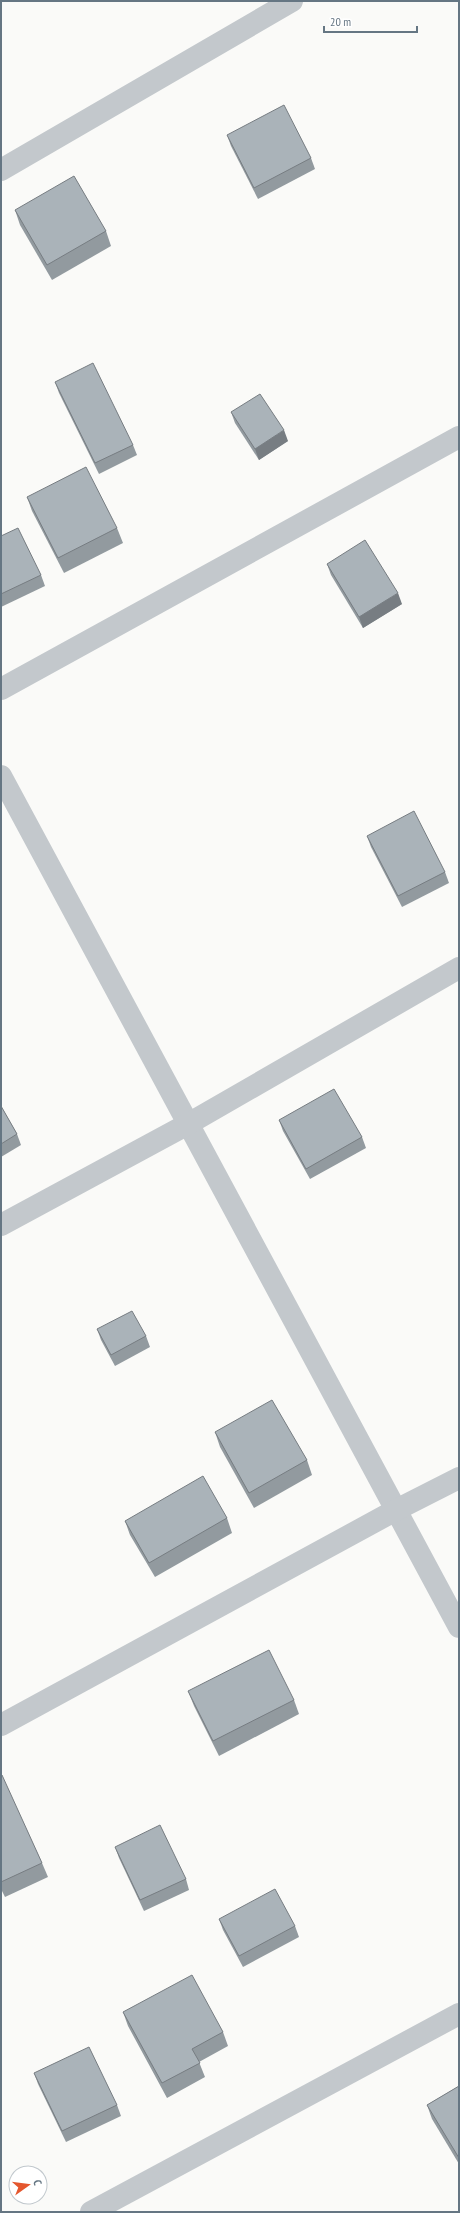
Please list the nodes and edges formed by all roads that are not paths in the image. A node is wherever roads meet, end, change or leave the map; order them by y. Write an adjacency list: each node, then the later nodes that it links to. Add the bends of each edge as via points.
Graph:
1 (292, 1): 2 (street)
2 (1, 170)
3 (459, 437): 4 (street)
4 (1, 689)
5 (1, 776): 7 (street)
6 (459, 968): 7 (street)
7 (188, 1124): 8 (street); 10 (street)
8 (1, 1225)
9 (459, 1478): 10 (street)
10 (396, 1510): 11 (street); 12 (street)
11 (459, 1627)
12 (1, 1725)
13 (459, 2014): 14 (street)
14 (91, 2212)

